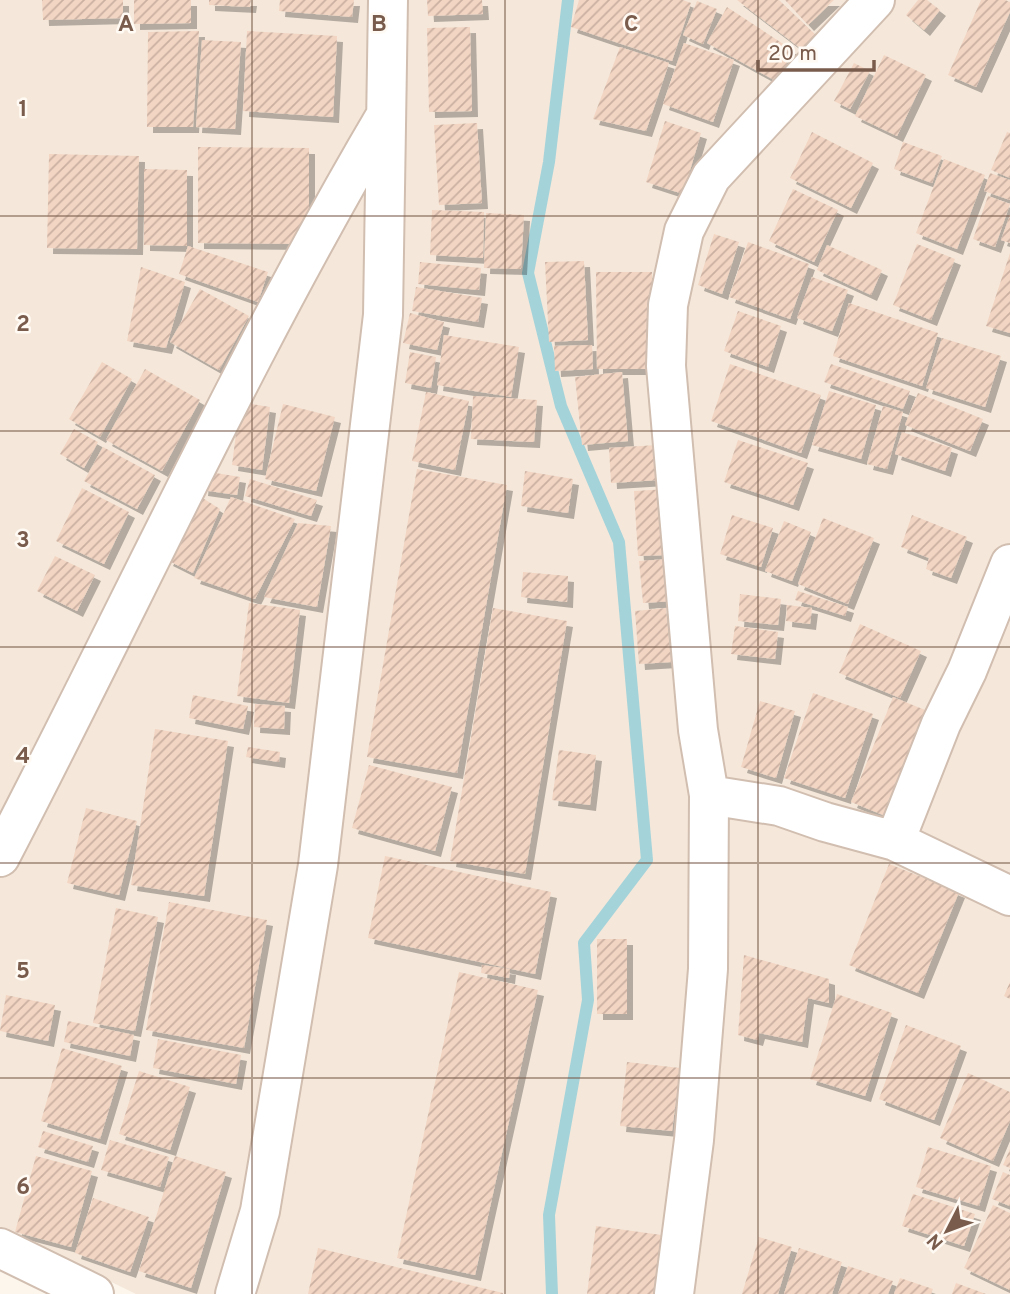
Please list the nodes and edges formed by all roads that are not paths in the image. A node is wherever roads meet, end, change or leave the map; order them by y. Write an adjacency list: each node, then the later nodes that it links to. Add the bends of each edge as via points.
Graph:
1 (388, 0): 3 (street)
2 (875, 0): 5 (street, via 711,177 684,231 668,305 666,366 698,730)
3 (387, 113): 7 (street, via 277,312); 11 (street, via 383,315 318,865 260,1211)
4 (1010, 564): 6 (street)
5 (709, 795): 6 (street, via 779,806); 12 (street, via 708,969 694,1140)
6 (895, 841): 8 (street)
7 (0, 856)
8 (1010, 896)
9 (0, 1248): 10 (street)
10 (94, 1294)
11 (235, 1294)
12 (674, 1294)

